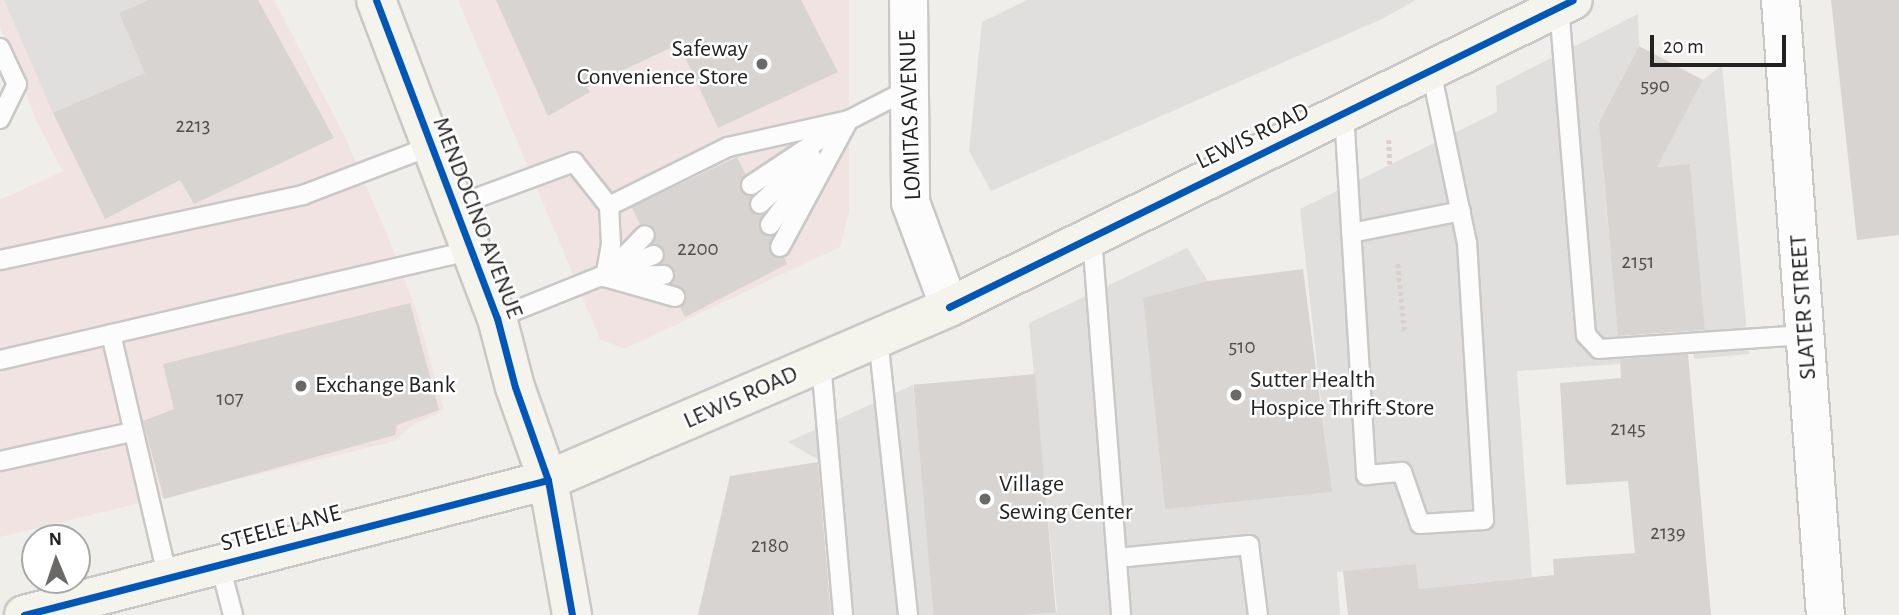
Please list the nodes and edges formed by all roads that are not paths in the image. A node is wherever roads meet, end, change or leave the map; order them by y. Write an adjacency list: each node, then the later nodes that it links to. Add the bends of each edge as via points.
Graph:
1 (376, 0): 11 (main road, MENDOCINO AVENUE)
2 (908, 0): 7 (street, LOMITAS AVENUE)
3 (1780, 0): 31 (street, SLATER STREET)
4 (1566, 3): 6 (main road, LEWIS ROAD); 31 (lane, via 1586,335 1599,349)
5 (0, 48): 9 (lane, via 17,84)
6 (1432, 70): 8 (main road, LEWIS ROAD); 16 (lane)
7 (907, 90): 10 (lane); 28 (street, LOMITAS AVENUE, via 910,202)
8 (1344, 113): 18 (lane); 20 (main road, LEWIS ROAD)
9 (0, 119)
10 (849, 120): 12 (lane); 13 (lane); 15 (lane, via 728,148); 17 (lane); 21 (lane)
11 (429, 146): 14 (main road, MENDOCINO AVENUE); 24 (lane, via 303,195)
12 (751, 185)
13 (760, 204)
14 (455, 206): 15 (lane, via 574,162); 22 (main road, MENDOCINO AVENUE)
15 (609, 206): 26 (lane, via 611,244)
16 (1461, 211): 18 (lane); 18 (lane, via 1467,243 1484,520 1420,524 1402,472 1366,475)
17 (770, 225)
18 (1351, 233)
19 (645, 235): 26 (lane)
20 (1092, 237): 28 (main road, LEWIS ROAD); 38 (lane)
21 (779, 247)
22 (469, 251): 29 (main road, MENDOCINO AVENUE); 30 (lane)
23 (654, 255): 26 (lane)
24 (0, 260)
25 (664, 275): 26 (lane)
26 (605, 277): 27 (lane); 29 (lane)
27 (675, 297)
28 (949, 307): 32 (main road, LEWIS ROAD)
29 (497, 318): 37 (main road, MENDOCINO AVENUE, via 515,387)
30 (111, 334): 33 (lane); 35 (lane)
31 (1806, 335): 48 (street, SLATER STREET)
32 (878, 338): 34 (main road, LEWIS ROAD); 45 (lane)
33 (0, 360)
34 (821, 363): 37 (main road, LEWIS ROAD); 44 (lane)
35 (132, 432): 36 (lane); 40 (lane)
36 (0, 461)
37 (548, 480): 39 (main road, STEELE LANE); 43 (main road, MENDOCINO AVENUE)
38 (1117, 558): 46 (lane); 47 (lane, via 1249,545)
39 (220, 565): 40 (main road, STEELE LANE); 42 (lane)
40 (168, 578): 41 (main road, STEELE LANE)
41 (24, 615)
42 (233, 615)
43 (572, 615)
44 (843, 615)
45 (908, 615)
46 (1121, 615)
47 (1258, 615)
48 (1825, 615)

